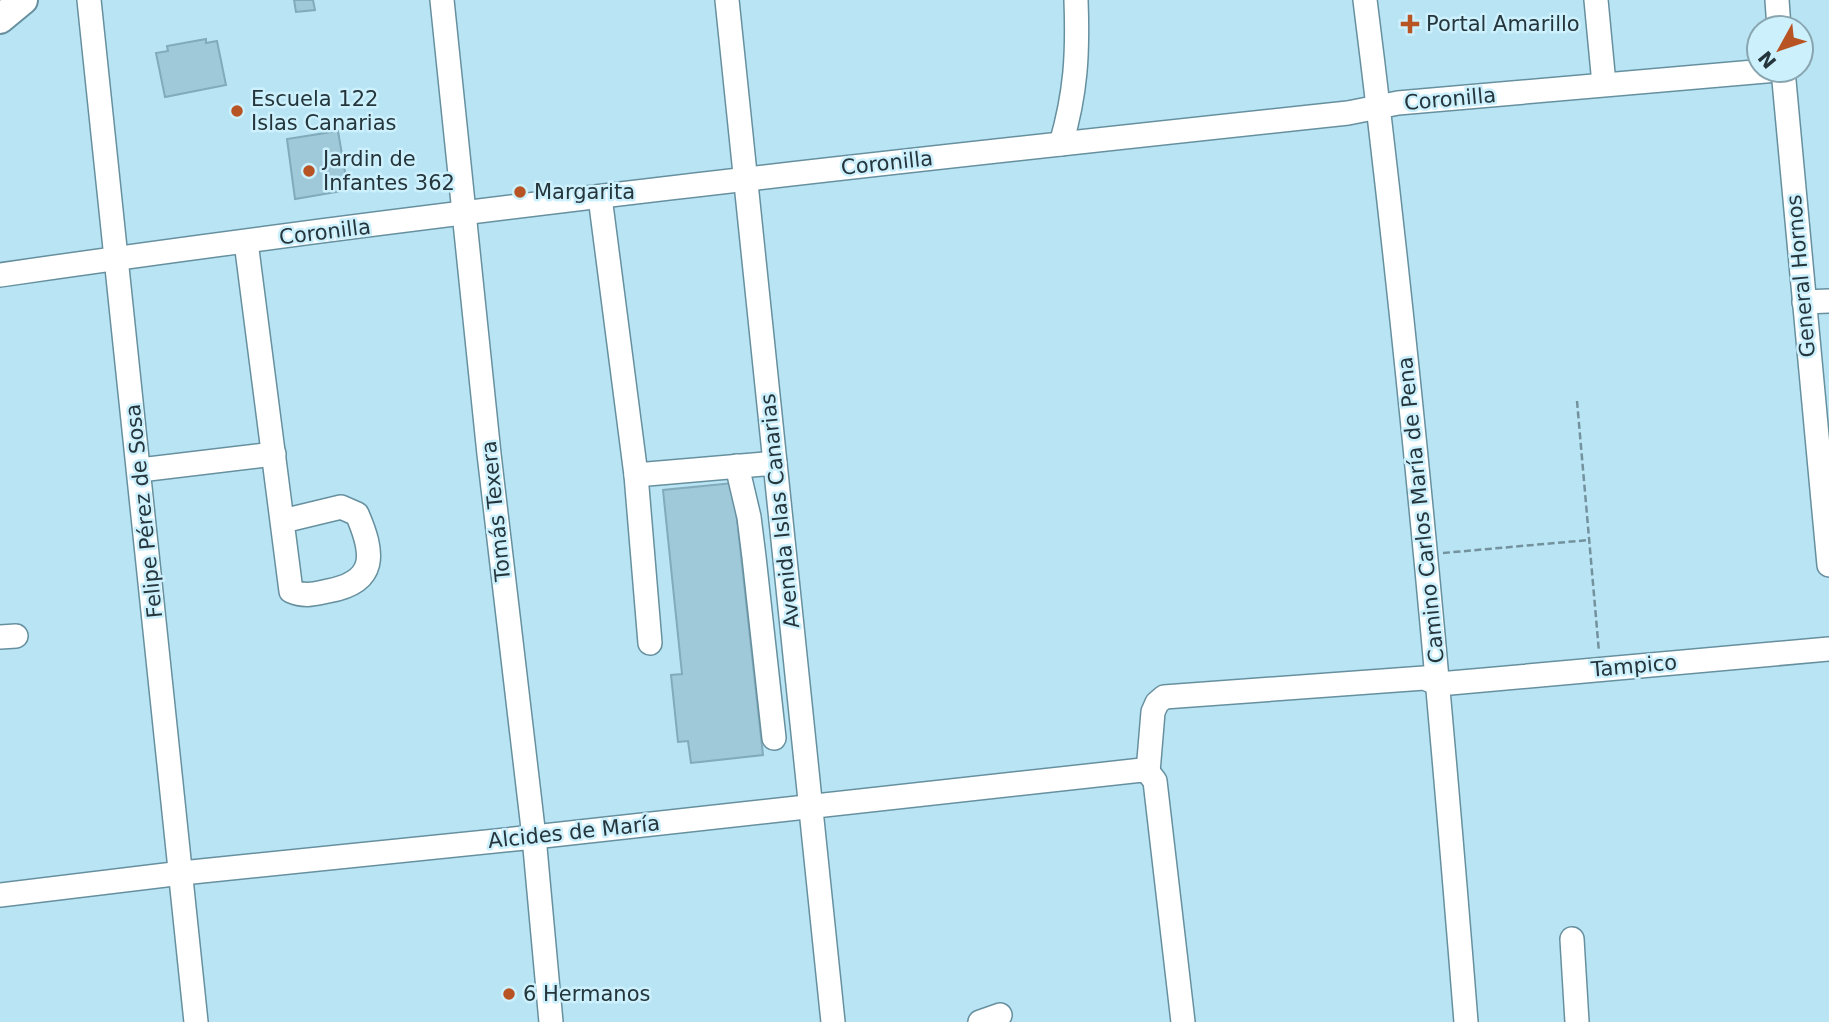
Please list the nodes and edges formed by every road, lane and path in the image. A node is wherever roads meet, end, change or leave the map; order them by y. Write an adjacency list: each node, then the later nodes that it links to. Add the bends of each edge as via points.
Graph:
1 (23, 0): 8 (main road)
2 (89, 0): 18 (street, Felipe Pérez de Sosa)
3 (442, 0): 16 (street, Tomás Texera)
4 (727, 0): 14 (street, Avenida Islas Canarias)
5 (1076, 0): 13 (street, via 1077,69)
6 (1365, 0): 12 (street, Camino Carlos María de Pena)
7 (1596, 0): 10 (street)
8 (0, 19)
9 (1745, 73): 10 (street, Coronilla)
10 (1604, 84): 12 (street, Coronilla)
11 (1784, 84): 21 (street, General Hornos)
12 (1379, 107): 13 (street, Coronilla); 30 (street, Camino Carlos María de Pena)
13 (1061, 144): 14 (street, Coronilla)
14 (746, 178): 15 (street, Coronilla); 24 (street, Avenida Islas Canarias)
15 (600, 197): 16 (street, Coronilla); 27 (street)
16 (466, 214): 17 (street, Coronilla); 39 (street, Tomás Texera)
17 (246, 242): 18 (street, Coronilla); 23 (street)
18 (117, 258): 19 (street, Coronilla); 26 (street, Felipe Pérez de Sosa)
19 (0, 275)
20 (1829, 301): 21 (street)
21 (1804, 302): 31 (street, General Hornos)
22 (1577, 401): 29 (path)
23 (274, 454): 26 (street); 28 (street)
24 (775, 463): 25 (street); 38 (street, Avenida Islas Canarias)
25 (737, 466): 27 (street); 36 (street, via 751,531)
26 (140, 470): 40 (street, Felipe Pérez de Sosa)
27 (636, 475): 32 (street)
28 (283, 521): 28 (street, via 291,591 302,596 347,588 362,577 369,559 368,538 358,514 341,507)
29 (1589, 540): 30 (path); 34 (path)
30 (1426, 555): 35 (street, Camino Carlos María de Pena)
31 (1829, 565)
32 (650, 643)
33 (1829, 649): 34 (street, Tampico)
34 (1601, 670): 35 (street, Tampico)
35 (1439, 684): 37 (street, Tampico, via 1424,678 1164,697 1153,712); 47 (street, Camino Carlos María de Pena)
36 (774, 738)
37 (1148, 772): 38 (street, Alcides de María); 46 (street, via 1156,781)
38 (811, 806): 39 (street, Alcides de María); 45 (street, Avenida Islas Canarias)
39 (534, 837): 40 (street, Alcides de María); 44 (street, Tomás Texera)
40 (182, 873): 41 (street, Alcides de María); 43 (street, Felipe Pérez de Sosa)
41 (0, 895)
42 (1573, 939): 48 (street)
43 (196, 1022)
44 (551, 1022)
45 (833, 1022)
46 (1183, 1022)
47 (1466, 1022)
48 (1577, 1022)

